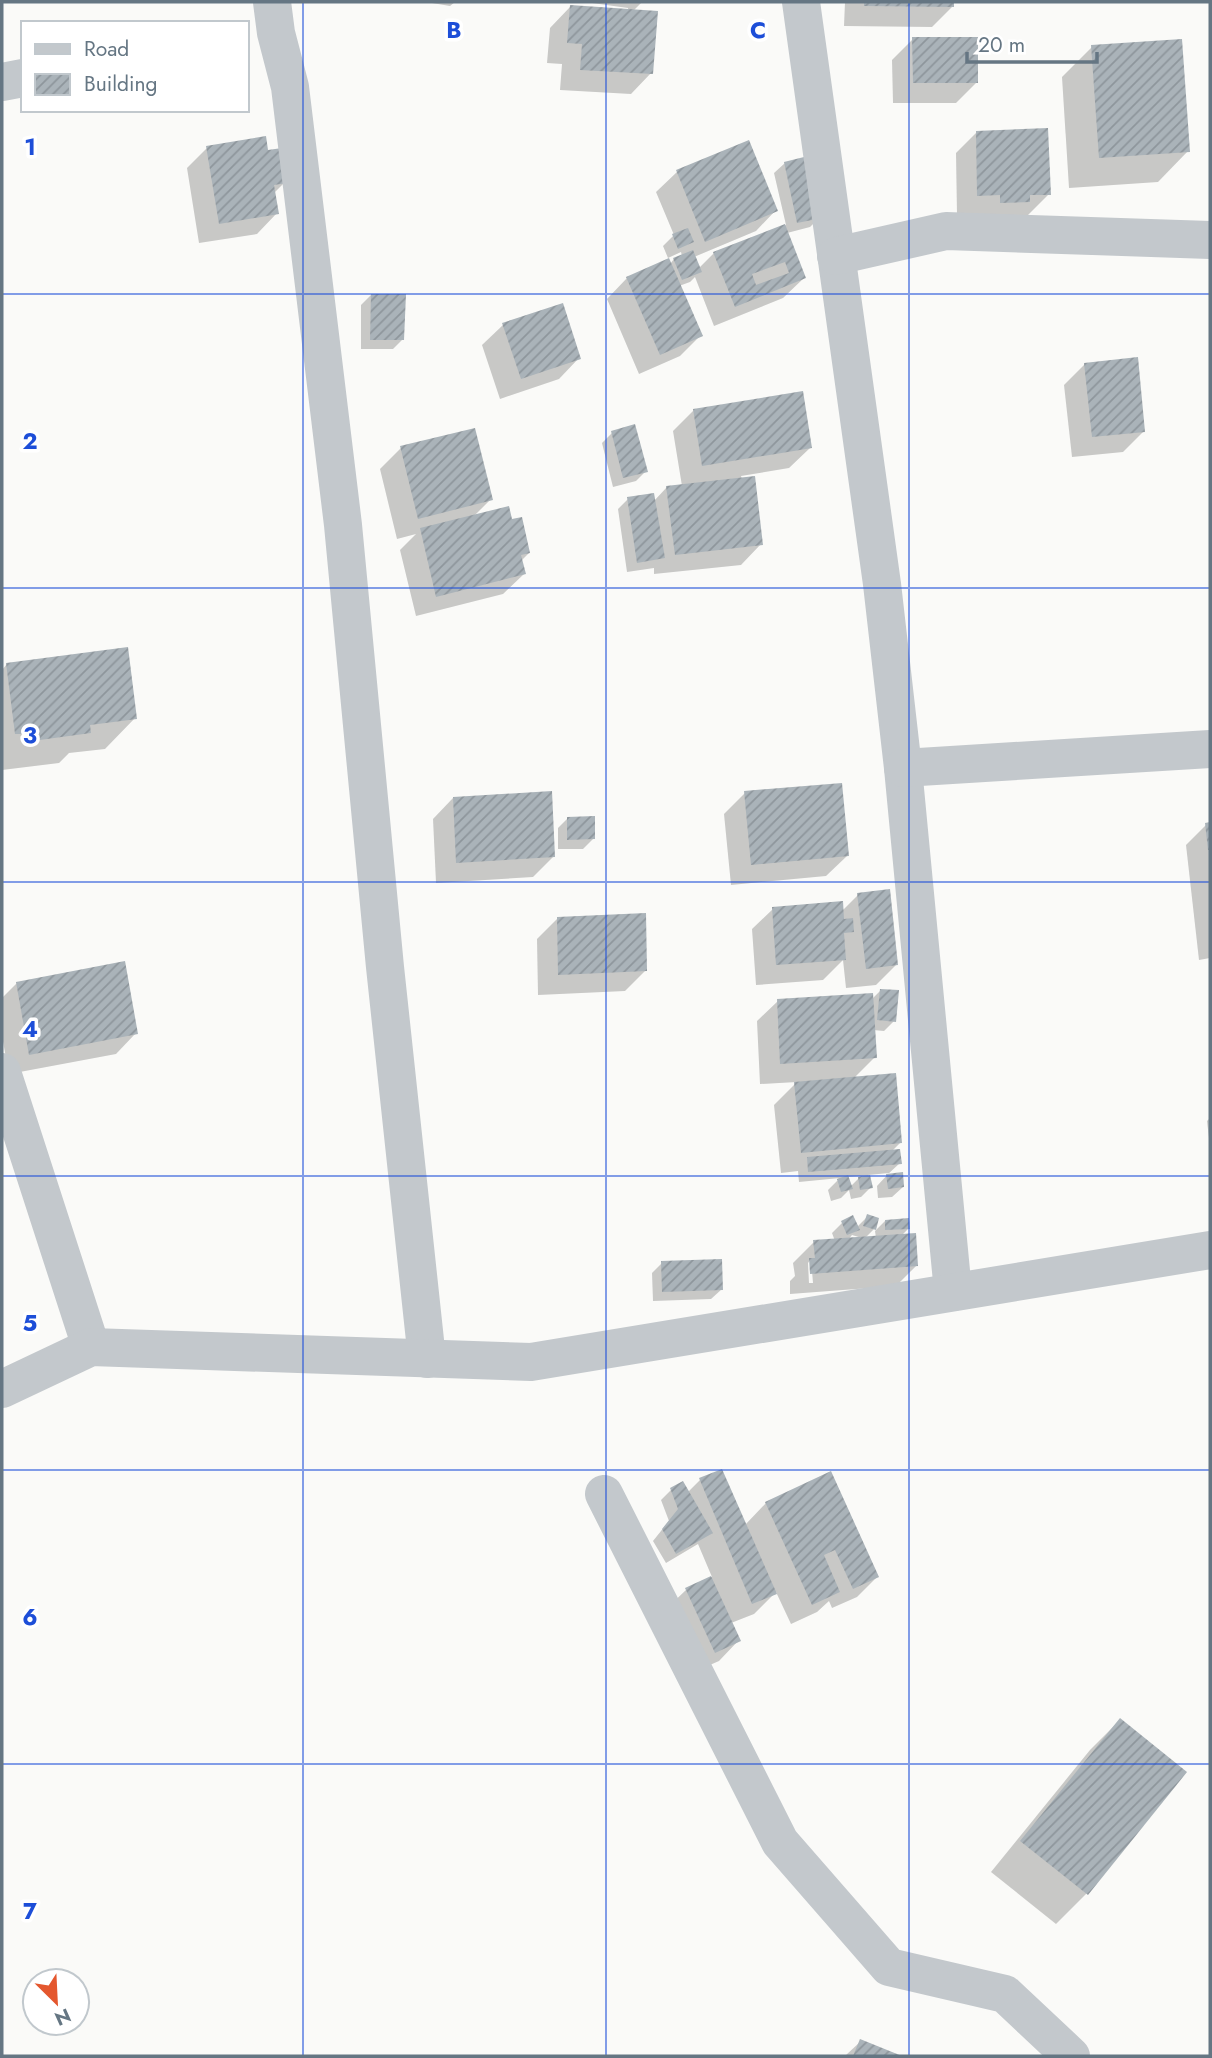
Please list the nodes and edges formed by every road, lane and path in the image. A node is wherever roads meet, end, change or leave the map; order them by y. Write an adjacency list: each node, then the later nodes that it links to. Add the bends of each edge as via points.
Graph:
1 (800, 2): 6 (street)
2 (265, 24): 13 (street, via 290,87 343,525)
3 (21, 78): 4 (street)
4 (2, 82)
5 (1210, 240): 6 (street, via 947,231)
6 (836, 256): 8 (street)
7 (1210, 749): 8 (street)
8 (903, 768): 11 (street)
9 (2, 1072): 12 (street)
10 (1210, 1250): 11 (street)
11 (953, 1293): 13 (street, via 531,1362)
12 (91, 1347): 13 (street); 14 (street)
13 (427, 1359)
14 (2, 1389)
15 (604, 1494): 16 (street, via 780,1842 889,1967 1005,1994)
16 (1071, 2056)

